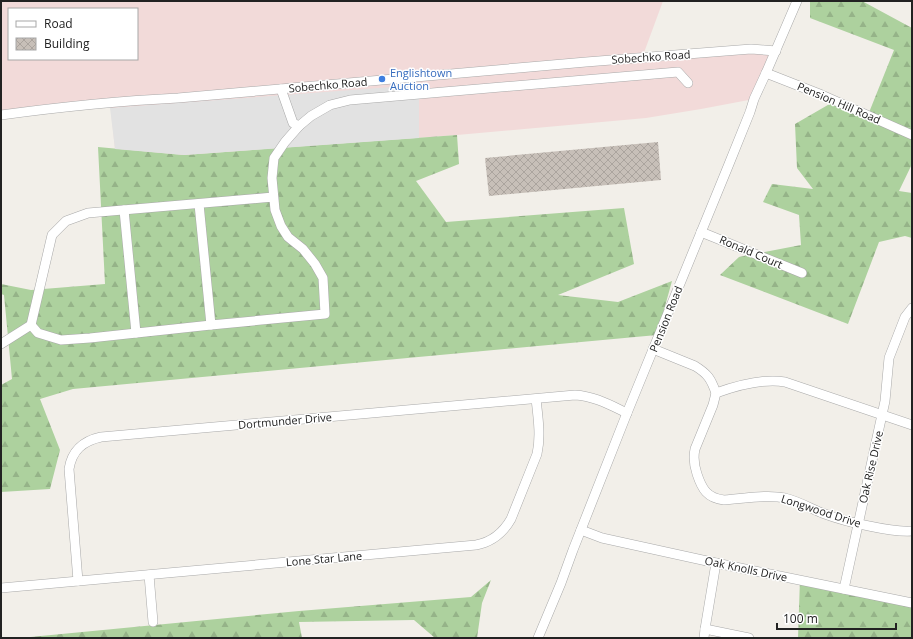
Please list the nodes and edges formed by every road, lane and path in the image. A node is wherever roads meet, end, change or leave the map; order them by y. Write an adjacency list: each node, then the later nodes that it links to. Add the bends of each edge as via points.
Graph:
1 (797, 1): 2 (street, Pension Road)
2 (776, 51): 3 (street, Sobechko Road, via 751,49); 4 (street, Pension Road)
3 (582, 62): 5 (street); 7 (street, Sobechko Road)
4 (766, 73): 10 (street, Pension Hill Road); 14 (street, Pension Road)
5 (584, 80): 6 (street, via 678,72); 9 (street, via 350,100 330,105)
6 (688, 84)
7 (282, 89): 8 (street, Sobechko Road, via 110,102); 9 (street, via 293,123)
8 (1, 115)
9 (299, 126): 11 (street, via 274,158)
10 (912, 135)
11 (273, 198): 12 (street); 17 (street, via 281,226 288,237 303,249 323,278 325,314)
12 (199, 204): 13 (street); 17 (street)
13 (124, 210): 18 (street, via 88,213 66,222 52,235); 19 (street)
14 (701, 232): 15 (street, Ronald Court); 21 (street, Pension Road)
15 (802, 273)
16 (912, 308): 25 (street, via 905,317 889,358)
17 (211, 324): 19 (street)
18 (31, 325): 19 (street, via 38,333 61,340); 20 (street)
19 (136, 333)
20 (1, 344)
21 (653, 349): 22 (street, via 701,369 711,380); 24 (street, Pension Road)
22 (716, 393): 25 (street, via 775,380); 27 (street, Longwood Drive, via 693,455 700,482 707,494 724,500 768,496 785,498 832,517)
23 (536, 398): 24 (street, Dortmunder Drive, via 575,395 592,397); 31 (street, Lone Star Lane, via 540,437 537,454 507,526 483,544); 32 (street, Dortmunder Drive, via 93,439 76,452 69,469)
24 (627, 413): 28 (street, Pension Road)
25 (882, 415): 26 (street); 27 (street, Oak Rise Drive)
26 (912, 425)
27 (858, 524): 29 (street, Longwood Drive); 34 (street, Oak Rise Drive)
28 (581, 530): 30 (street, Oak Knolls Drive, via 602,538); 38 (street, Pension Road)
29 (912, 531)
30 (716, 563): 34 (street, Oak Knolls Drive); 37 (street)
31 (149, 575): 32 (street, Lone Star Lane); 36 (street)
32 (78, 582): 33 (street, Lone Star Lane)
33 (1, 588)
34 (844, 589): 35 (street, Oak Knolls Drive)
35 (912, 603)
36 (153, 622)
37 (704, 634): 39 (street)
38 (538, 638)
39 (748, 638)

